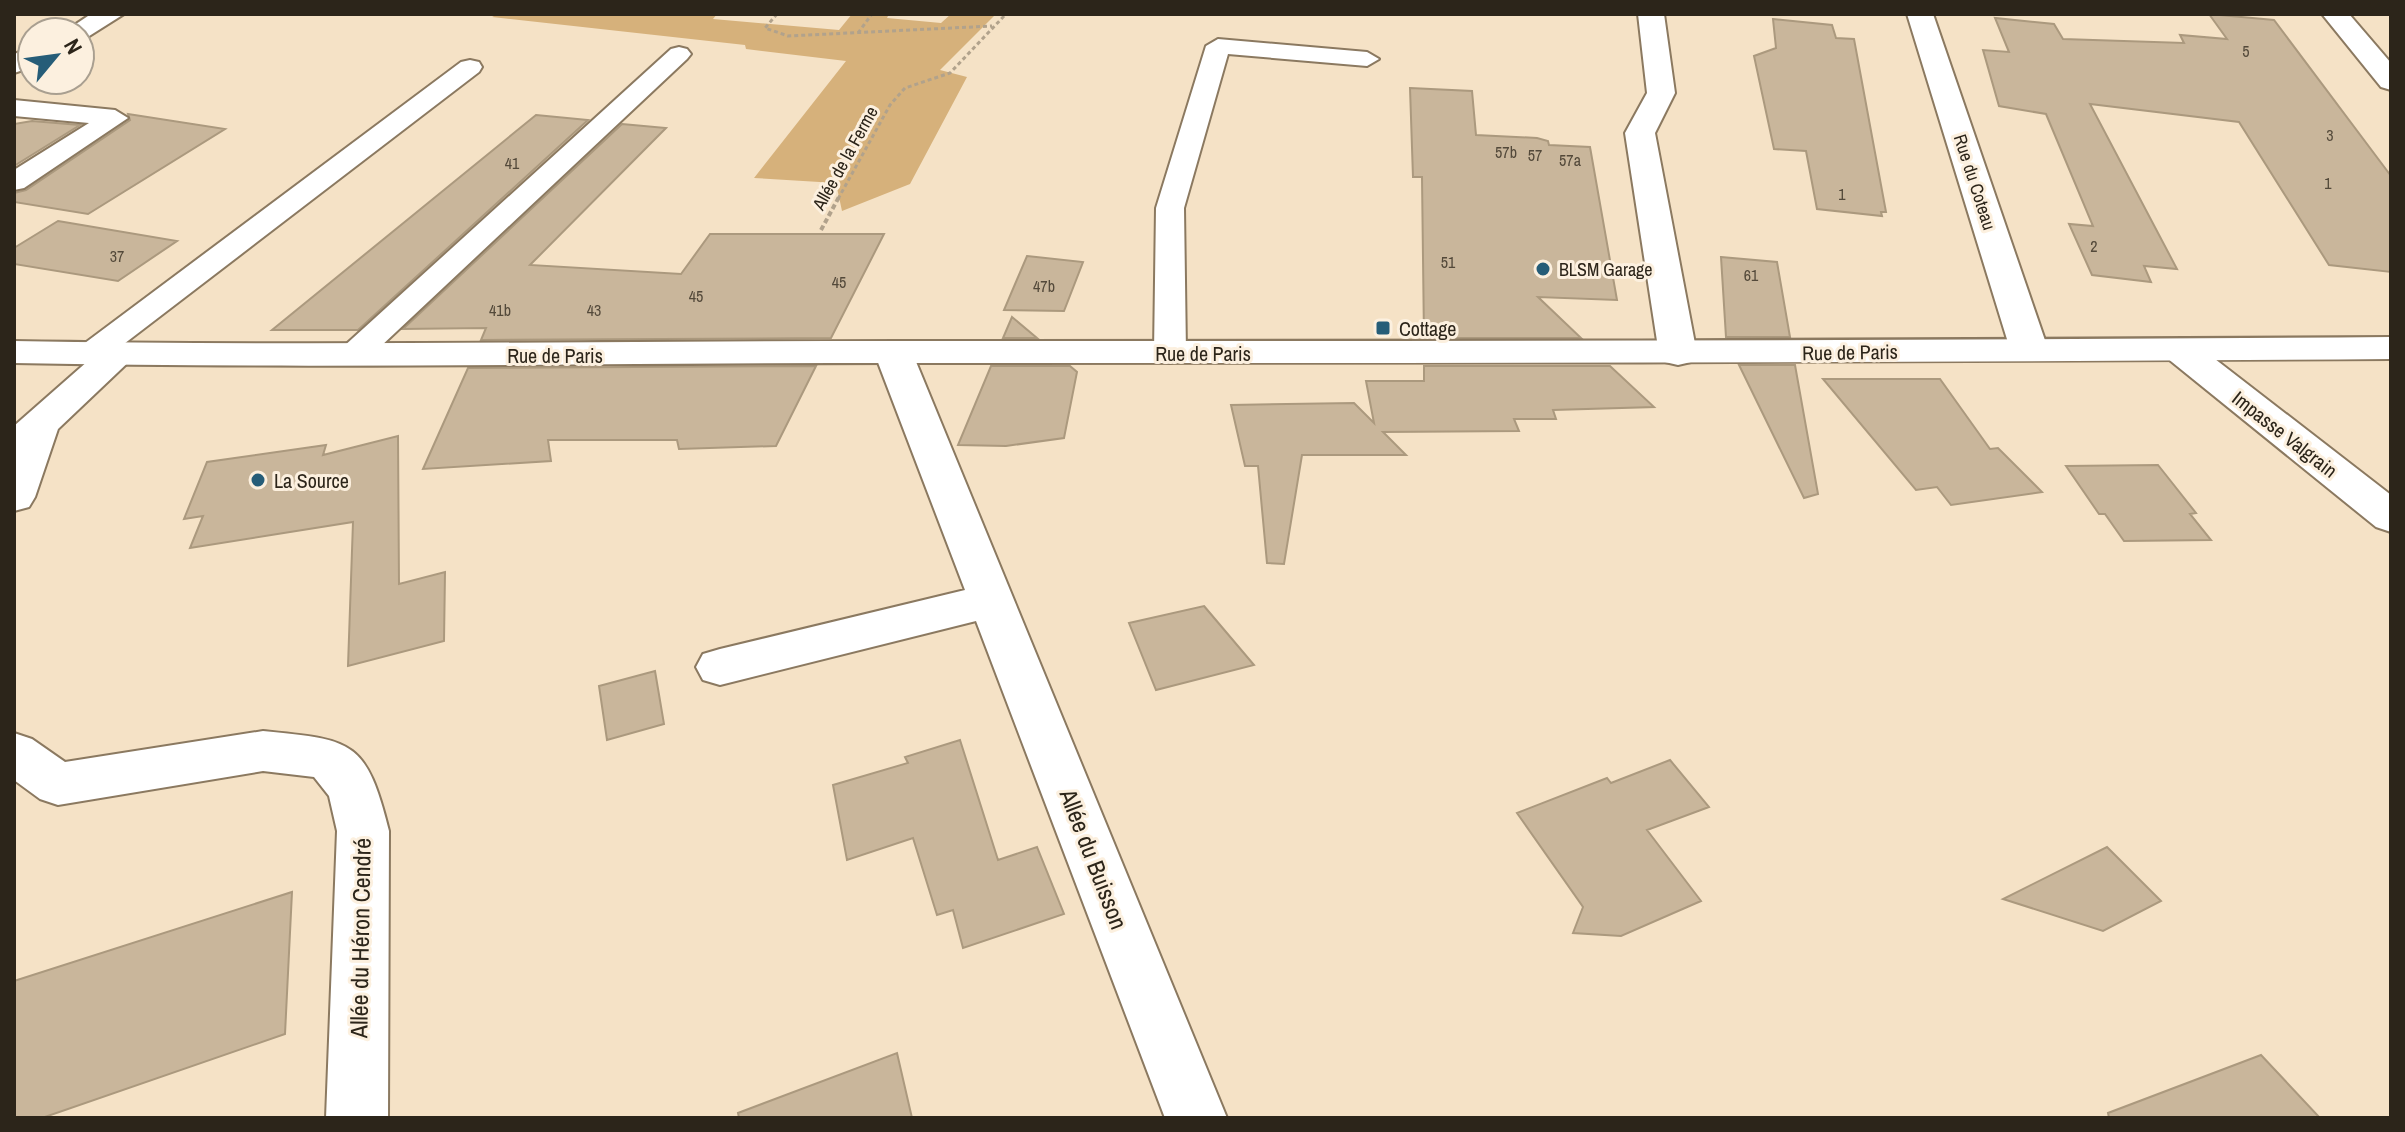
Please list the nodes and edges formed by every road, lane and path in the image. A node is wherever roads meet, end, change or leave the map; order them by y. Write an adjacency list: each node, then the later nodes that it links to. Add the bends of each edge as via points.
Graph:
1 (777, 14): 8 (path, via 765,28 788,36)
2 (872, 14): 8 (path)
3 (1006, 14): 7 (path, Allée de la Ferme)
4 (1651, 14): 23 (street, via 1661,93 1640,133)
5 (1920, 14): 17 (street, Rue du Coteau)
6 (2335, 14): 12 (street)
7 (993, 26): 8 (path); 15 (path, Allée de la Ferme, via 950,73 905,88 890,105)
8 (857, 34)
9 (679, 54): 24 (lane)
10 (1367, 59): 21 (lane, via 1218,46 1170,208)
11 (470, 67): 22 (lane)
12 (2391, 81)
13 (14, 108): 14 (lane, via 115,118)
14 (14, 182)
15 (821, 230)
16 (2391, 348): 18 (street, Rue de Paris)
17 (2029, 349): 18 (street, Rue de Paris); 23 (street, Rue de Paris)
18 (2180, 350): 27 (street, Impasse Valgrain)
19 (14, 352): 22 (street, Rue de Paris)
20 (893, 352): 21 (street, Rue de Paris); 24 (street, Rue de Paris); 28 (street, Allée du Buisson)
21 (1170, 353): 23 (street, Rue de Paris)
22 (105, 354): 24 (street, Rue de Paris); 25 (street)
23 (1678, 354)
24 (353, 355)
25 (26, 438): 26 (street, via 27,469)
26 (14, 497)
27 (2391, 517)
28 (992, 600): 29 (street); 32 (street, Allée du Buisson)
29 (720, 667)
30 (14, 753): 31 (street, Allée du Héron Cendré, via 58,784 263,751 328,758 353,788 363,831)
31 (357, 1118)
32 (1196, 1118)

